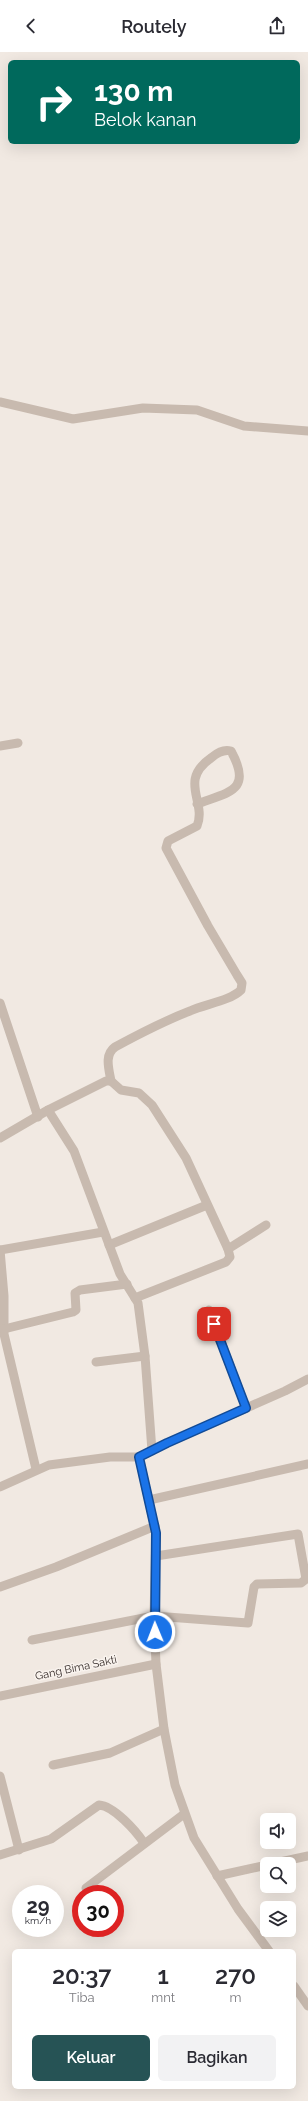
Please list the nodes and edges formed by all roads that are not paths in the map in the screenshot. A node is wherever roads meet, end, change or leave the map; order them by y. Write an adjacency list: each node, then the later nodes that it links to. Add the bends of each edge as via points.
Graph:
1 (0, 402): 2 (street, via 73,419 143,408 202,411 244,426)
2 (308, 431)
3 (18, 743): 4 (street)
4 (0, 746)
5 (197, 804): 5 (street, via 194,780 197,771 219,752 231,751 240,780 229,792); 7 (street, via 197,826 168,841 166,848 242,983 241,990 227,999 158,1024 109,1051)
6 (0, 1003): 9 (street)
7 (110, 1081): 8 (street); 11 (street, via 121,1090 139,1093 152,1105 186,1158)
8 (48, 1110): 9 (street); 13 (street, via 74,1151)
9 (38, 1117): 10 (street)
10 (0, 1138)
11 (207, 1205): 14 (street); 15 (street)
12 (266, 1225): 15 (street)
13 (103, 1232): 14 (street); 16 (street)
14 (109, 1245): 17 (street, via 120,1274)
15 (228, 1249): 18 (street, via 230,1257 226,1262)
16 (0, 1250): 20 (street)
17 (127, 1284): 18 (street); 20 (street, via 80,1290 75,1293 76,1310 73,1312)
18 (135, 1298): 21 (street, via 140,1308)
19 (209, 1310): 24 (street)
20 (4, 1329): 28 (street)
21 (145, 1356): 22 (street); 25 (street)
22 (96, 1362)
23 (308, 1379): 24 (street)
24 (246, 1408): 25 (street)
25 (152, 1451): 26 (street)
26 (139, 1457): 28 (street, via 49,1464); 30 (street)
27 (308, 1464): 30 (street)
28 (36, 1469): 29 (street)
29 (0, 1487)
30 (150, 1500): 31 (street)
31 (155, 1526): 32 (street); 33 (street)
32 (156, 1556): 34 (street); 34 (street, via 298,1534 306,1579 301,1583 257,1584 254,1587 248,1623)
33 (0, 1587)
34 (154, 1616): 35 (street); 36 (street)
35 (32, 1640)
36 (156, 1664): 37 (street, Gang Bima Sakti); 38 (street)
37 (0, 1696)
38 (164, 1729): 39 (street, via 110,1753); 41 (street, via 172,1772)
39 (53, 1764)
40 (0, 1776): 43 (street)
41 (184, 1814): 42 (street); 48 (street, via 194,1838)
42 (144, 1843): 43 (street, via 130,1824 108,1808 96,1805 51,1839); 49 (street)
43 (19, 1850): 44 (street)
44 (0, 1855)
45 (308, 1856): 46 (street)
46 (296, 1859)
47 (260, 1867): 48 (street)
48 (217, 1876): 50 (street)
49 (90, 1885)
50 (268, 1949)
51 (296, 1989): 52 (street)
52 (308, 2006)

